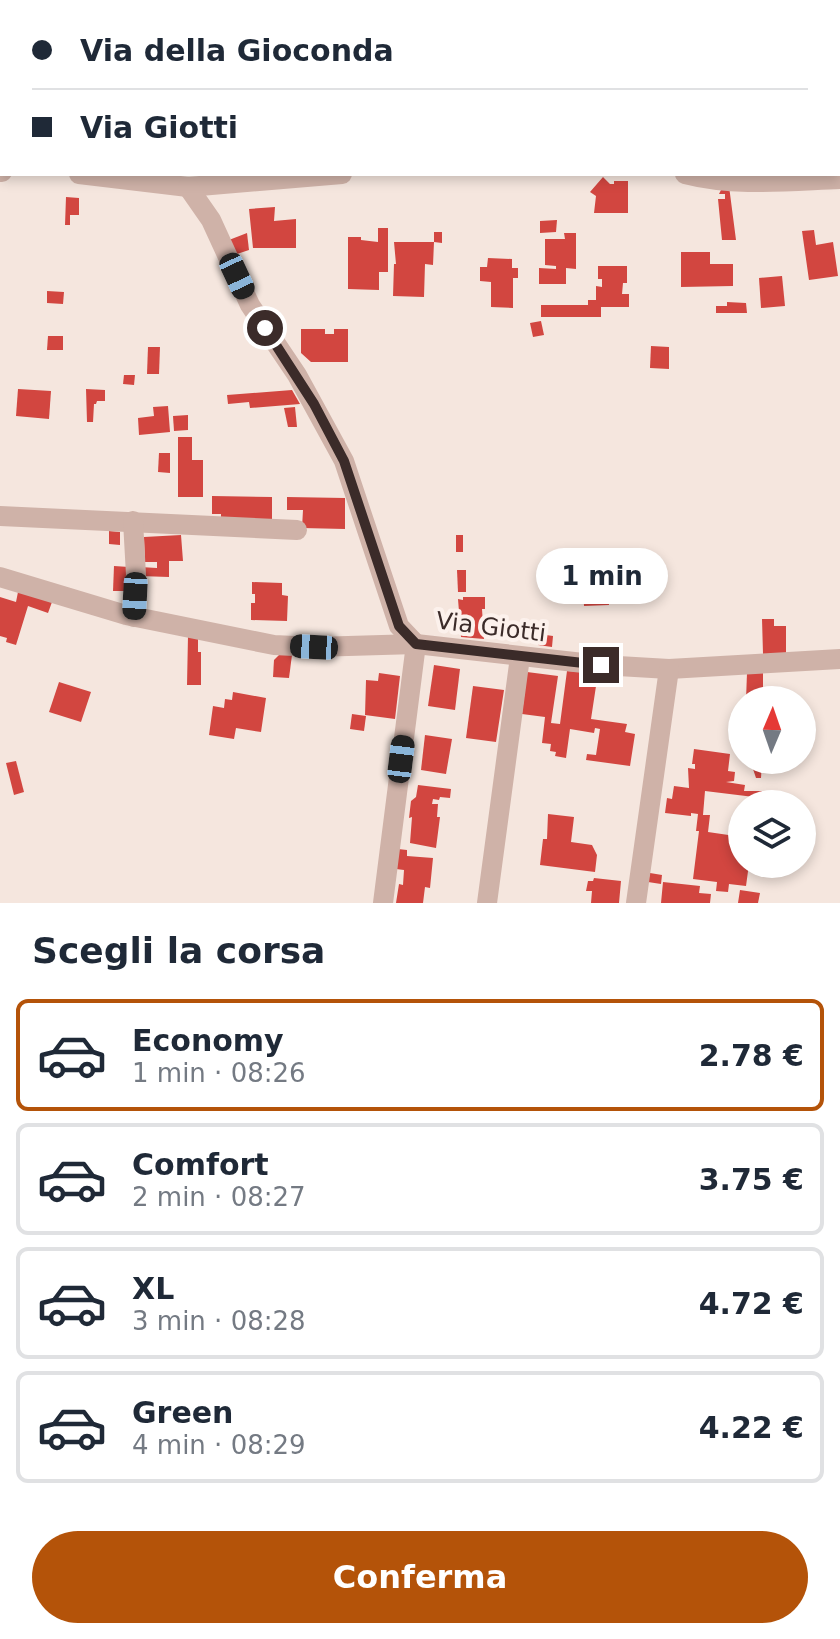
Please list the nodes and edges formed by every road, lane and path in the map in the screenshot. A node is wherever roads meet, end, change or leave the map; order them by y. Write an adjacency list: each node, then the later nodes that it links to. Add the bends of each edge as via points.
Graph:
1 (102, 176): 5 (street)
2 (318, 176): 5 (street)
3 (692, 176): 4 (street, via 756,183)
4 (840, 179)
5 (188, 187): 11 (street, via 211,220 250,305 297,375 344,461 399,626)
6 (0, 516): 7 (street)
7 (133, 521): 8 (street); 10 (street)
8 (297, 530)
9 (0, 577): 10 (street, Via Giotti)
10 (134, 617): 11 (street, Via Giotti, via 274,645)
11 (416, 644): 12 (street, Via Giotti); 15 (street)
12 (520, 657): 14 (street, Via Giotti); 16 (street)
13 (840, 659): 14 (street, Via Giotti)
14 (669, 669): 17 (street)
15 (383, 903)
16 (487, 903)
17 (636, 903)

